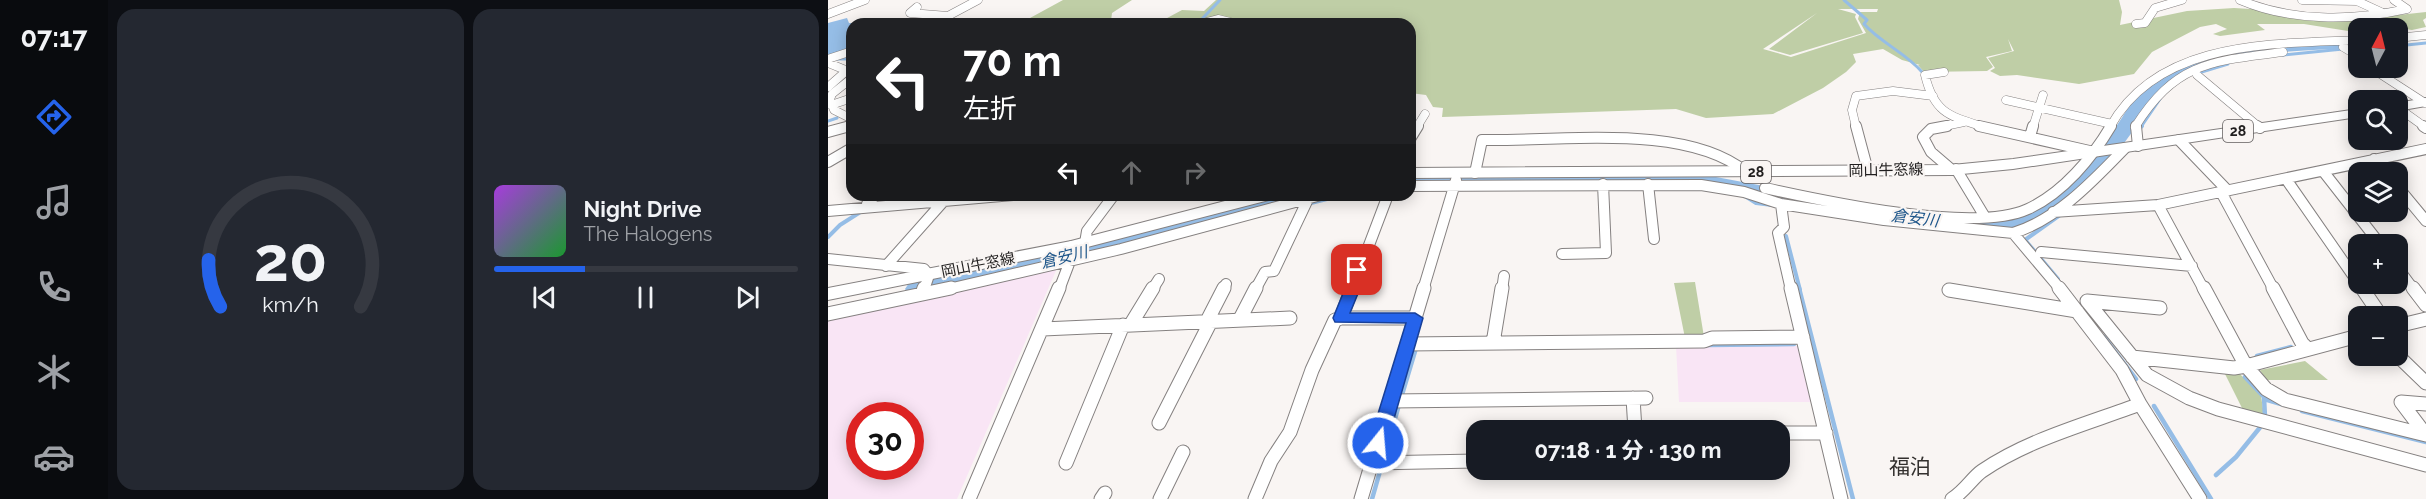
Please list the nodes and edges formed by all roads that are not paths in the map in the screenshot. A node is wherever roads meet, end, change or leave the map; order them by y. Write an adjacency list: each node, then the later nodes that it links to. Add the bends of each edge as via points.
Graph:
1 (865, 0): 11 (street)
2 (978, 0): 12 (street)
3 (2150, 0): 9 (street)
4 (2182, 0): 9 (street)
5 (2240, 0): 10 (street, via 2259,8 2328,18)
6 (2302, 0): 10 (street, via 2357,1)
7 (2394, 0): 10 (street, via 2408,9)
8 (917, 7): 12 (street, via 910,13)
9 (2155, 8): 14 (street, via 2145,23)
10 (2383, 13)
11 (828, 14)
12 (948, 16): 13 (street)
13 (944, 18)
14 (2136, 24)
15 (2426, 35): 16 (street)
16 (2408, 37)
17 (2426, 41): 19 (street)
18 (2348, 42): 20 (street)
19 (2408, 43)
20 (2337, 45): 21 (street); 22 (street); 45 (street, via 2232,52 2182,64 2154,77 2136,92); 53 (street, via 2236,58 2194,70 2152,99)
21 (2348, 46)
22 (2348, 51)
23 (846, 54): 24 (street)
24 (828, 61): 28 (street, via 843,69)
25 (1944, 72): 33 (street, via 1925,75)
26 (846, 75): 28 (street)
27 (2197, 75): 47 (street)
28 (841, 76): 31 (street)
29 (2388, 78): 36 (street)
30 (846, 83): 37 (street, via 832,94)
31 (828, 87)
32 (2043, 95): 39 (street)
33 (1933, 96): 44 (street, via 1934,104 1941,110); 61 (street, via 1893,91 1856,96 1852,110)
34 (846, 100): 37 (street)
35 (2006, 100): 39 (street)
36 (2425, 102): 38 (main road)
37 (831, 105): 43 (street)
38 (2408, 105)
39 (2039, 108): 45 (street); 51 (street)
40 (1425, 114): 49 (street)
41 (2348, 115): 47 (main road, 岡山牛窓線 / 28)
42 (2408, 115): 48 (street)
43 (846, 116)
44 (1964, 122): 56 (street); 60 (street, via 1931,129 1923,137 1931,152)
45 (2112, 124): 56 (street)
46 (846, 127): 50 (street)
47 (2260, 128): 52 (main road, 岡山牛窓線 / 28)
48 (2426, 128)
49 (1416, 129)
50 (828, 132)
51 (2031, 133)
52 (2179, 140): 53 (main road, 岡山牛窓線 / 28); 70 (street)
53 (2127, 147): 56 (main road, 岡山牛窓線 / 28); 85 (street)
54 (2426, 149): 57 (street)
55 (846, 152): 58 (street)
56 (2098, 152): 60 (main road, 岡山牛窓線 / 28); 86 (street, via 2027,210)
57 (2374, 159): 59 (street); 62 (street)
58 (828, 162)
59 (2377, 162)
60 (1954, 169): 61 (main road, 岡山牛窓線 / 28); 86 (street)
61 (1868, 171): 63 (main road, 岡山牛窓線 / 28)
62 (2324, 171): 65 (street); 89 (street)
63 (1754, 172): 66 (main road, 岡山牛窓線 / 28); 66 (street, via 1729,157 1681,144 1542,137 1529,141 1482,140); 71 (street)
64 (1416, 174): 66 (main road, 岡山牛窓線 / 28)
65 (2286, 179): 70 (street); 105 (street)
66 (1458, 181): 67 (street); 68 (street); 111 (street)
67 (1416, 185)
68 (1603, 186): 69 (street); 93 (street, via 1606,253)
69 (1648, 186): 71 (street, via 1724,187); 90 (street)
70 (2225, 192): 83 (street); 122 (street)
71 (1765, 193): 82 (street); 86 (street, via 1899,211)
72 (2408, 199): 87 (street)
73 (870, 201): 81 (street)
74 (950, 201): 80 (street)
75 (1110, 201): 91 (street)
76 (1246, 201): 91 (main road, 岡山牛窓線)
77 (1302, 201): 91 (street)
78 (1310, 201): 113 (street, via 1274,271 1265,272)
79 (1386, 201): 110 (street)
80 (942, 203): 84 (street); 95 (street)
81 (867, 204)
82 (1781, 204): 88 (street, via 1943,228); 118 (street, via 1784,227 1778,233)
83 (2158, 205): 85 (street); 96 (street)
84 (828, 211)
85 (2053, 212): 88 (street, via 2024,232)
86 (1986, 217)
87 (2426, 221)
88 (2013, 233): 107 (street)
89 (2372, 234)
90 (1654, 239)
91 (1075, 250): 101 (main road, 岡山牛窓線); 117 (street)
92 (2041, 252): 96 (street)
93 (1562, 254)
94 (828, 259): 95 (street)
95 (886, 266): 101 (street, via 924,269)
96 (2192, 266): 124 (street)
97 (1504, 276): 120 (street)
98 (1159, 279): 116 (street)
99 (2408, 281): 104 (street)
100 (1226, 284): 114 (street)
101 (925, 285): 103 (main road, 岡山牛窓線); 108 (street)
102 (1949, 290): 107 (street)
103 (828, 294)
104 (2426, 305)
105 (2374, 306)
106 (2160, 308): 123 (street, via 2087,301)
107 (2077, 311): 128 (street)
108 (828, 314)
109 (1290, 318): 113 (street)
110 (1341, 318): 111 (street); 145 (street, via 1335,320 1322,347 1290,432 1271,461)
111 (1415, 318): 121 (street)
112 (2426, 318): 115 (street)
113 (1240, 320): 114 (street)
114 (1209, 321): 116 (street); 133 (street)
115 (2408, 323)
116 (1127, 325): 117 (street); 139 (street)
117 (1043, 329): 143 (street)
118 (1803, 337): 120 (street); 134 (street)
119 (2348, 338): 122 (street)
120 (1493, 343): 121 (street)
121 (1407, 344): 129 (street)
122 (2305, 346): 124 (street)
123 (2132, 357): 124 (street); 126 (street)
124 (2246, 366): 136 (street, via 2266,389 2284,400)
125 (2408, 366): 127 (street)
126 (2154, 380): 128 (street); 141 (street, via 2205,405)
127 (2426, 383)
128 (2135, 390): 130 (street)
129 (1396, 401): 132 (street, via 1640,398); 140 (street)
130 (2140, 404): 142 (street); 148 (street, via 2036,443 1980,472 1966,490)
131 (2426, 404): 136 (street, via 2401,402)
132 (1637, 420)
133 (1159, 423)
134 (1826, 433): 135 (street); 147 (street)
135 (1790, 434)
136 (2426, 435)
137 (1184, 452): 144 (street)
138 (1466, 461): 140 (street)
139 (1066, 463)
140 (1378, 463): 146 (street)
141 (2426, 465)
142 (2198, 498)
143 (969, 499)
144 (1160, 499)
145 (1255, 499)
146 (1361, 499)
147 (1841, 499)
148 (1952, 499)

